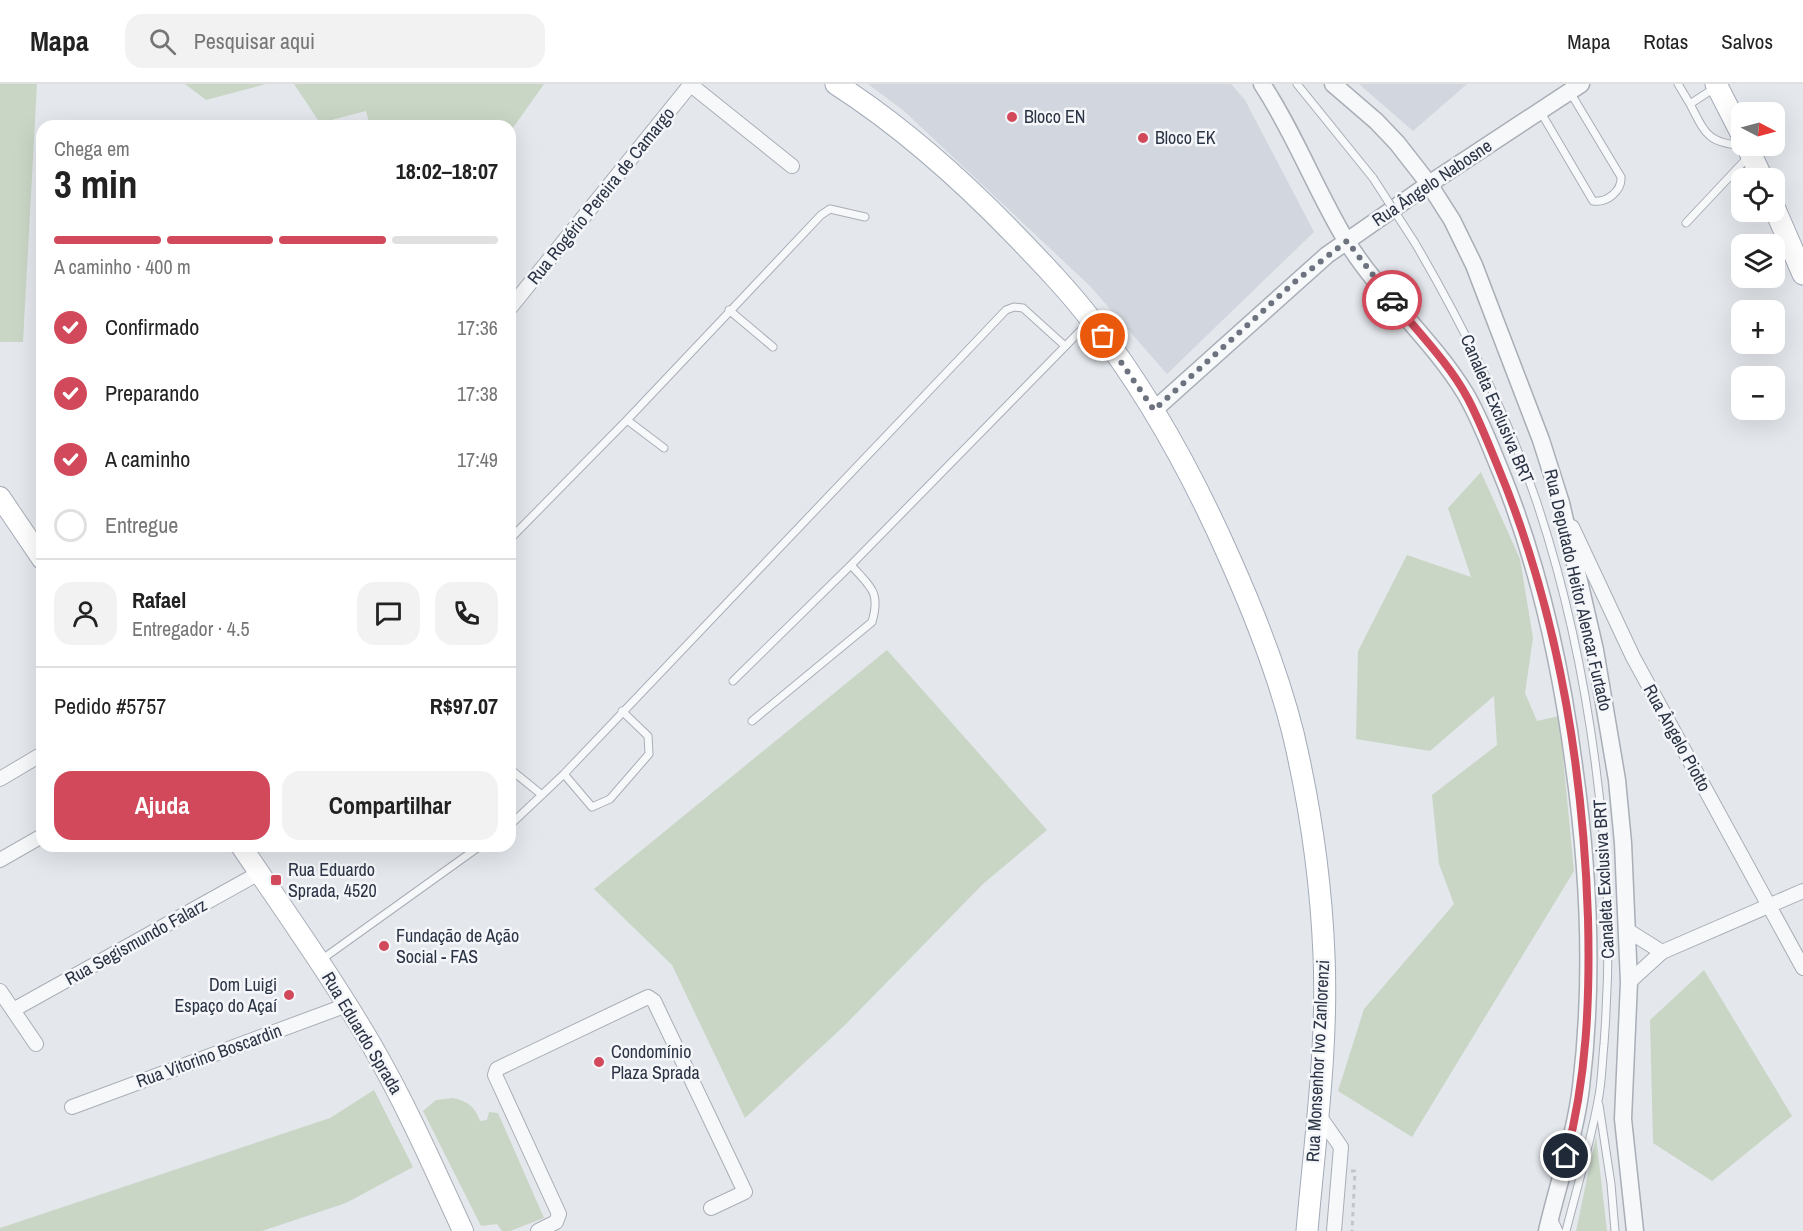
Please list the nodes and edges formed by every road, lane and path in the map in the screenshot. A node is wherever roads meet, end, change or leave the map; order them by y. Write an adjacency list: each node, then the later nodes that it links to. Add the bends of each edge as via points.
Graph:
1 (690, 84): 14 (street); 21 (street, Rua Rogério Pereira de Camargo)
2 (836, 84): 23 (main road, Rua Monsenhor Ivo Zanlorenzi, via 883,116 962,182 1057,279)
3 (1262, 84): 19 (street, Rua Deputado Heitor Alencar Furtado)
4 (1297, 84): 59 (lane, Canaleta Exclusiva BRT, bridge, via 1373,178 1443,290 1518,451 1548,539 1578,664 1600,801 1610,933)
5 (1333, 84): 15 (street, Rua Deputado Heitor Alencar Furtado, via 1376,121)
6 (1678, 84): 9 (lane)
7 (1718, 85): 9 (lane); 11 (main road)
8 (1575, 88): 10 (street, Rua Ângelo Nabosne); 10 (lane, via 1621,177 1618,191 1593,201)
9 (1690, 104): 12 (lane, via 1710,138)
10 (1540, 111): 15 (street, Rua Ângelo Nabosne)
11 (1731, 112)
12 (1731, 146)
13 (1741, 156): 18 (lane)
14 (792, 166)
15 (1429, 184): 19 (street, Rua Ângelo Nabosne); 30 (street, Rua Deputado Heitor Alencar Furtado, via 1474,265)
16 (865, 217): 22 (lane, via 830,209 821,215)
17 (1780, 222): 20 (main road)
18 (1686, 224)
19 (1347, 241): 26 (street, Rua Ângelo Nabosne, via 1304,274); 63 (street, Rua Deputado Heitor Alencar Furtado, via 1454,376 1480,422 1531,554 1556,653 1578,794 1589,953 1581,1085)
20 (1803, 274)
21 (516, 301)
22 (729, 310): 25 (lane); 27 (lane)
23 (1091, 320): 24 (lane); 26 (main road, Rua Monsenhor Ivo Zanlorenzi)
24 (1065, 346): 33 (lane); 35 (lane, via 1023,308 1006,310)
25 (773, 347)
26 (1154, 410): 61 (main road, Rua Monsenhor Ivo Zanlorenzi, via 1191,477 1251,606 1292,732 1313,844 1324,953)
27 (627, 420): 28 (lane); 31 (lane)
28 (664, 448)
29 (0, 497): 32 (main road)
30 (1561, 503): 49 (street, Rua Ângelo Piotto, via 1633,657); 50 (street, Rua Deputado Heitor Alencar Furtado, via 1607,714 1623,843)
31 (516, 533)
32 (36, 550)
33 (851, 565): 34 (lane); 36 (lane, via 873,590 877,605 873,621)
34 (733, 681)
35 (622, 711): 39 (lane); 39 (lane, via 648,736 649,754 610,799 592,807)
36 (752, 721)
37 (36, 758): 40 (street)
38 (516, 774): 41 (lane)
39 (564, 774): 41 (lane)
40 (0, 779)
41 (542, 795): 42 (lane)
42 (516, 819)
43 (36, 839): 46 (street)
44 (245, 852): 47 (main road, Rua Eduardo Sprada)
45 (472, 852): 52 (lane)
46 (0, 860)
47 (259, 873): 52 (main road, Rua Eduardo Sprada); 57 (street, Rua Segismundo Falarz)
48 (1803, 891): 49 (street)
49 (1769, 906): 51 (street); 53 (street, Rua Ângelo Piotto)
50 (1627, 930): 51 (street); 54 (street, Rua Deputado Heitor Alencar Furtado)
51 (1662, 952): 54 (street)
52 (319, 962): 56 (main road, Rua Eduardo Sprada)
53 (1803, 968)
54 (1629, 982): 72 (street, Rua Deputado Heitor Alencar Furtado, via 1623,1119)
55 (0, 991): 57 (street)
56 (347, 1005): 60 (street, Rua Vitorino Boscardin); 64 (main road, Rua Eduardo Sprada, via 409,1114)
57 (13, 1010): 58 (street)
58 (36, 1044)
59 (1599, 1100): 70 (lane, Canaleta Exclusiva BRT); 71 (lane, Canaleta Exclusiva BRT)
60 (72, 1107)
61 (1318, 1114): 66 (main road, Rua Monsenhor Ivo Zanlorenzi); 67 (street, via 1341,1147)
62 (711, 1208): 65 (street, via 746,1192 654,1001 648,997 497,1070 495,1075 559,1214 556,1222)
63 (1551, 1213): 68 (street, Rua Deputado Heitor Alencar Furtado); 69 (lane)
64 (463, 1231)
65 (538, 1231)
66 (1307, 1231)
67 (1334, 1231)
68 (1546, 1231)
69 (1559, 1231)
70 (1566, 1231)
71 (1615, 1231)
72 (1635, 1231)

